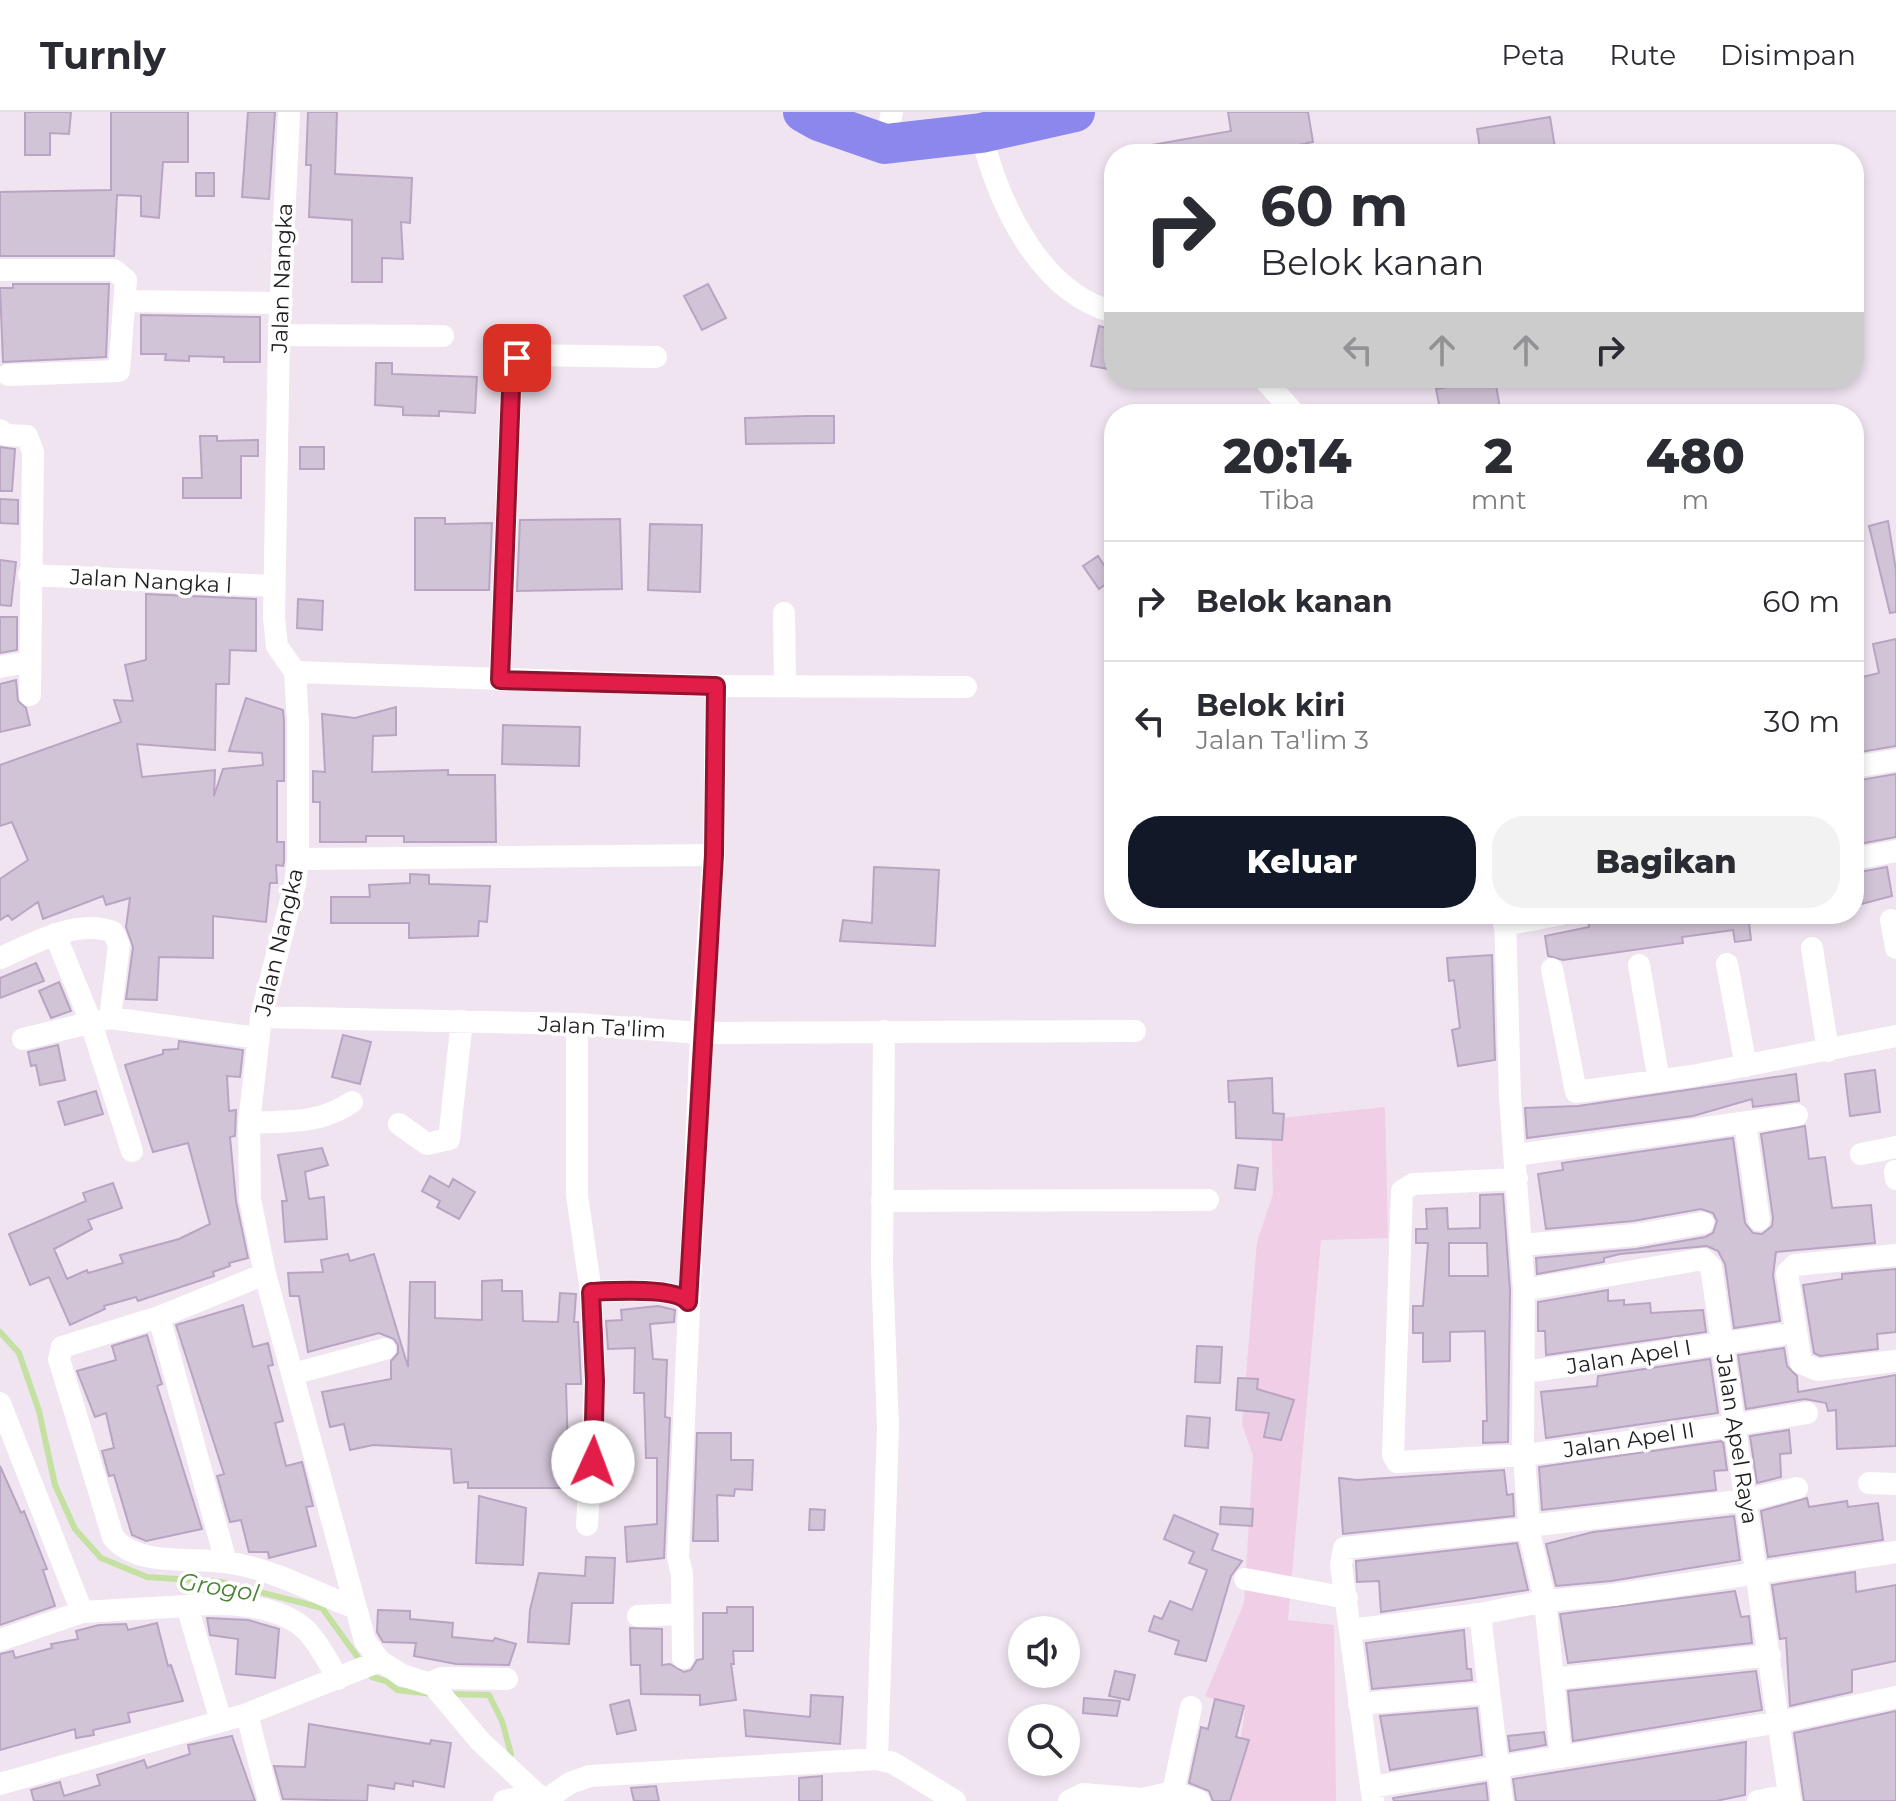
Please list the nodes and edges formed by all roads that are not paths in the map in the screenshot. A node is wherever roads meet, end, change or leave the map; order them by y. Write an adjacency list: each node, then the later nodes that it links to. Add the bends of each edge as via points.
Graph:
1 (289, 112): 8 (street, Jalan Nangka)
2 (803, 112): 4 (highway)
3 (1075, 112): 5 (highway)
4 (888, 128): 5 (highway)
5 (981, 133): 9 (street, via 999,196 1040,258 1072,293)
6 (0, 270): 7 (street, via 114,270 126,280)
7 (127, 301): 8 (street); 13 (street, via 119,371)
8 (282, 303): 10 (street, Jalan Nangka)
9 (1104, 310)
10 (279, 335): 11 (street); 18 (street, Jalan Nangka)
11 (443, 336)
12 (656, 357): 23 (street, via 522,355 512,363)
13 (8, 375)
14 (1272, 388): 15 (street)
15 (1286, 404)
16 (0, 430): 17 (street, via 31,439)
17 (29, 575): 18 (street, Jalan Nangka I); 20 (street)
18 (274, 586): 22 (street, Jalan Nangka, via 277,646)
19 (784, 613): 25 (street)
20 (27, 662): 21 (street); 27 (street)
21 (0, 667)
22 (295, 672): 23 (street); 33 (street, Jalan Nangka)
23 (500, 680): 24 (street)
24 (716, 686): 25 (street); 31 (street)
25 (785, 686): 26 (street)
26 (966, 687)
27 (30, 695)
28 (1896, 760): 29 (street)
29 (1864, 765)
30 (1896, 851): 32 (street)
31 (714, 855): 33 (street); 49 (street)
32 (1864, 857)
33 (298, 859): 46 (street, Jalan Nangka)
34 (1891, 920): 38 (street)
35 (1505, 924): 63 (street)
36 (55, 934): 39 (street); 43 (street); 43 (street, via 101,927 113,932 119,945)
37 (1812, 948): 52 (street)
38 (1896, 948)
39 (0, 958)
40 (1727, 964): 53 (street)
41 (1639, 965): 54 (street)
42 (1552, 969): 54 (street, via 1576,1092)
43 (100, 1019): 46 (street, Jalan Ta'lim); 51 (street); 61 (street)
44 (462, 1021): 45 (street, Jalan Ta'lim); 46 (street, Jalan Ta'lim); 59 (street, via 449,1139 427,1144)
45 (577, 1024): 49 (street, Jalan Ta'lim); 73 (street, via 576,1166)
46 (260, 1027): 57 (street, Jalan Nangka)
47 (884, 1031): 48 (street, Jalan Ta'lim); 49 (street, Jalan Ta'lim); 66 (street)
48 (1135, 1031)
49 (701, 1033): 74 (street)
50 (1896, 1036): 52 (street)
51 (23, 1039)
52 (1828, 1051): 53 (street)
53 (1746, 1066): 54 (street)
54 (1659, 1081)
55 (352, 1102): 57 (street, via 316,1120)
56 (1797, 1115): 58 (street)
57 (249, 1123): 71 (street, Jalan Nangka, via 250,1199)
58 (1745, 1123): 63 (street); 67 (street)
59 (399, 1124)
60 (1896, 1147): 62 (street)
61 (132, 1151)
62 (1861, 1154)
63 (1516, 1155): 64 (street)
64 (1517, 1179): 69 (street); 85 (street, Jalan Apel II, via 1413,1184 1402,1191 1393,1455 1404,1465)
65 (1208, 1200): 66 (street)
66 (882, 1201): 120 (street, via 888,1473)
67 (1759, 1220)
68 (1703, 1223): 69 (street)
69 (1521, 1245): 72 (street)
70 (1896, 1255): 79 (street, via 1795,1265 1787,1273 1801,1363 1818,1370)
71 (265, 1274): 75 (street); 81 (street, Jalan Nangka)
72 (1524, 1290): 77 (street, Jalan Apel Raya, via 1703,1259 1711,1267); 80 (street)
73 (591, 1292): 74 (street, via 634,1291 681,1296); 90 (street, via 595,1381)
74 (688, 1302): 101 (street, via 678,1557)
75 (159, 1317): 93 (street); 93 (street, via 62,1347 59,1359 87,1461 121,1548 155,1557)
76 (1780, 1335): 77 (street, Jalan Apel I)
77 (1722, 1342): 80 (street, Jalan Apel I); 84 (street, Jalan Apel Raya)
78 (385, 1349): 81 (street)
79 (1896, 1361)
80 (1525, 1372): 85 (street)
81 (293, 1374): 99 (street, Jalan Nangka)
82 (0, 1403): 100 (street)
83 (1807, 1413): 84 (street, Jalan Apel II)
84 (1733, 1424): 85 (street, Jalan Apel II); 89 (street, Jalan Apel Raya)
85 (1524, 1455): 91 (street)
86 (1869, 1483): 87 (street)
87 (1896, 1484)
88 (1797, 1488): 89 (street)
89 (1747, 1500): 91 (street); 94 (street, Jalan Apel Raya)
90 (587, 1525)
91 (1529, 1527): 96 (street, via 1344,1548 1341,1565); 97 (street)
92 (1896, 1552): 94 (street)
93 (226, 1562): 99 (street, via 297,1582)
94 (1759, 1574): 97 (street); 106 (street, Jalan Apel Raya)
95 (1245, 1579): 96 (street)
96 (1347, 1598): 104 (street)
97 (1545, 1601): 102 (street); 110 (street)
98 (187, 1606): 100 (street); 108 (street, via 209,1603 288,1617); 117 (street)
99 (353, 1607): 108 (street, Jalan Nangka, via 365,1641)
100 (82, 1612): 105 (street)
101 (682, 1614): 103 (street); 107 (street)
102 (1480, 1614): 104 (street); 112 (street)
103 (638, 1616)
104 (1350, 1630): 114 (street)
105 (0, 1640)
106 (1770, 1655): 110 (street); 118 (street, Jalan Apel Raya)
107 (683, 1658)
108 (361, 1670): 111 (street); 116 (street)
109 (507, 1679): 111 (street, via 451,1677)
110 (1553, 1679): 119 (street)
111 (432, 1684): 126 (street)
112 (1487, 1693): 114 (street); 121 (street)
113 (1896, 1697): 118 (street)
114 (1359, 1704): 124 (street)
115 (1191, 1707): 123 (street)
116 (247, 1714): 117 (street); 127 (street)
117 (221, 1721): 122 (street)
118 (1780, 1722): 119 (street); 125 (street, Jalan Apel Raya)
119 (1561, 1757): 121 (street)
120 (877, 1759): 126 (street, via 590,1776); 129 (street, via 893,1763)
121 (1498, 1764): 124 (street); 132 (street)
122 (0, 1784)
123 (1173, 1792): 130 (street, via 1142,1799 1083,1794); 131 (street)
124 (1372, 1794)
125 (1790, 1798): 133 (street)
126 (542, 1799): 128 (street)
127 (269, 1801)
128 (504, 1801)
129 (955, 1801)
130 (1069, 1801)
131 (1199, 1801)
132 (1502, 1801)
133 (1758, 1801)

